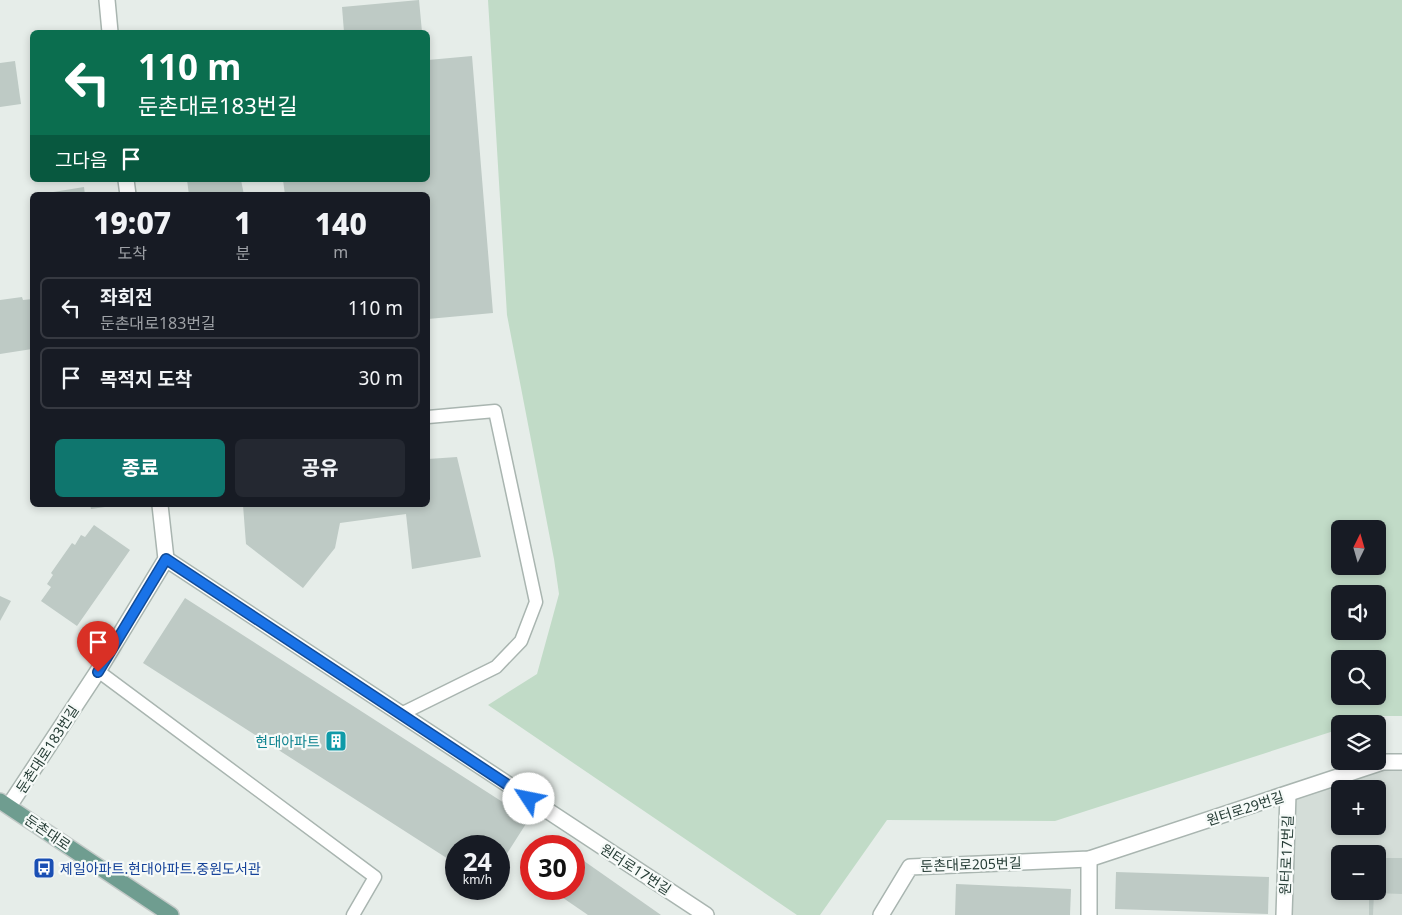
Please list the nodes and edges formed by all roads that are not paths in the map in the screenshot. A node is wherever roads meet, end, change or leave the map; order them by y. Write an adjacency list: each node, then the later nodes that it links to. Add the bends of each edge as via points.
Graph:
1 (107, 0): 2 (street)
2 (110, 30)
3 (430, 417): 7 (lane, via 494,411 536,602 522,641 496,667)
4 (160, 507): 5 (street)
5 (166, 559): 6 (street, 둔촌대로183번길); 7 (street, 원터로17번길)
6 (98, 672): 10 (street, 둔촌대로183번길); 13 (lane, via 375,877)
7 (401, 714): 14 (street, 원터로17번길)
8 (1402, 762): 9 (street, 원터로29번길, via 1384,762)
9 (1288, 794): 11 (street, 원터로29번길); 17 (street, 원터로17번길)
10 (5, 803): 12 (main road, 둔촌대로)
11 (1089, 859): 15 (street, 둔촌대로205번길, via 910,867); 16 (street)
12 (169, 914)
13 (353, 915)
14 (706, 915)
15 (881, 915)
16 (1089, 915)
17 (1284, 915)

